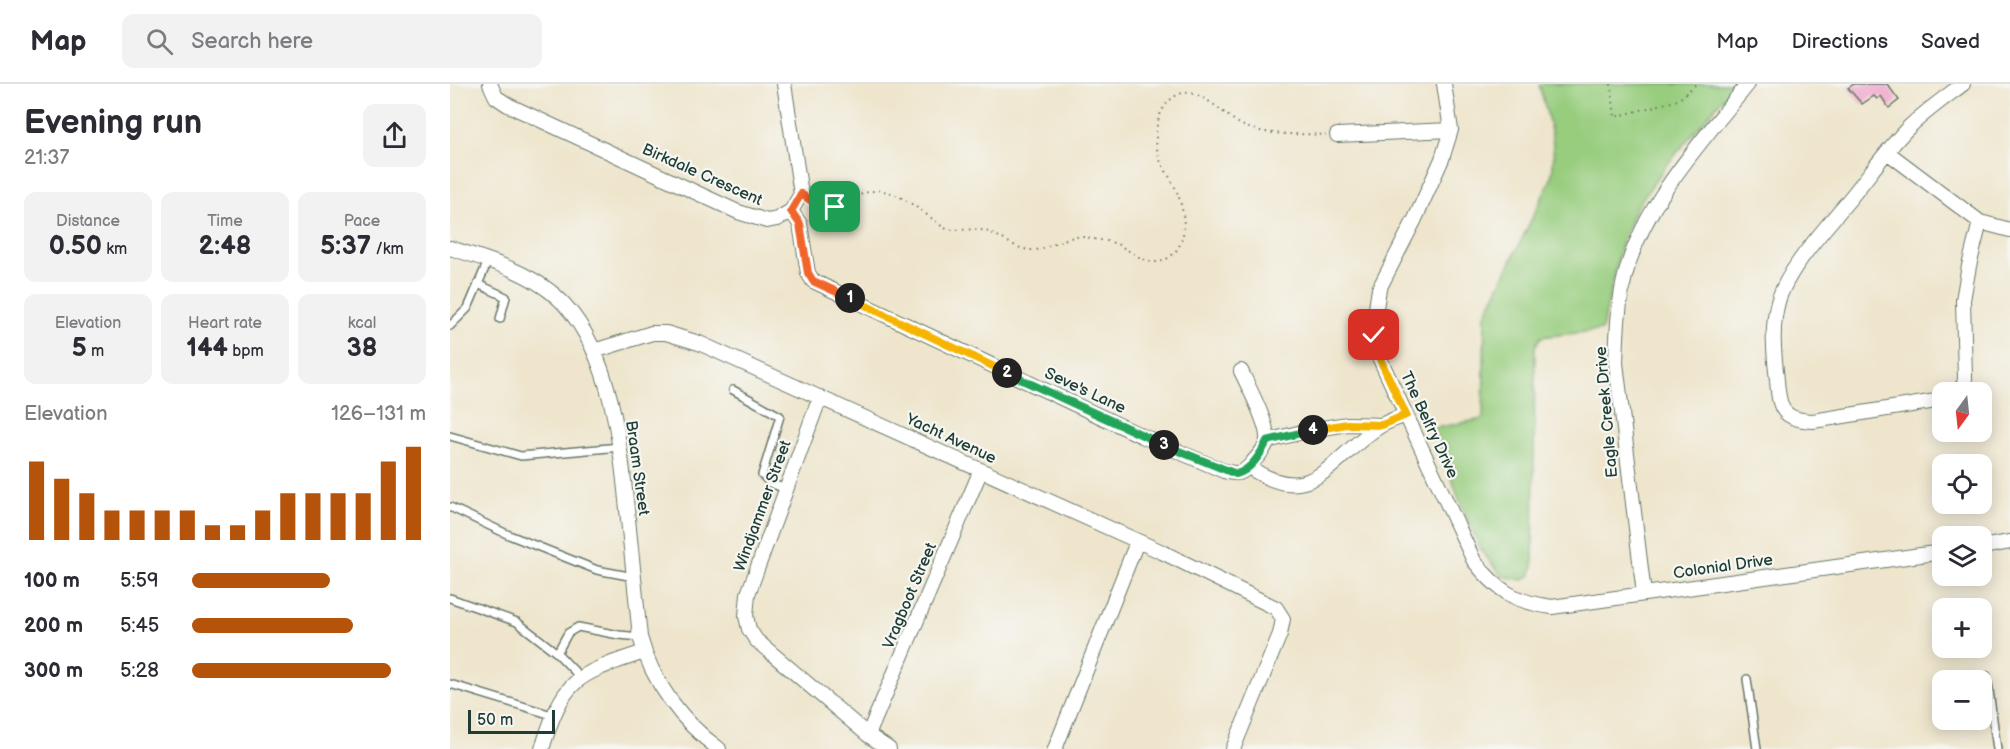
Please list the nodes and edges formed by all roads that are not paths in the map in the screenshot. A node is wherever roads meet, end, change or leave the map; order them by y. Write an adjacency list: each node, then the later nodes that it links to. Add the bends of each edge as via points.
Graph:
1 (490, 84): 9 (street, Birkdale Crescent, via 496,97 508,105 738,212 767,221)
2 (784, 84): 9 (street, via 801,194)
3 (1444, 84): 6 (street, The Belfry Drive)
4 (1748, 84): 37 (street, Eagle Creek Drive, via 1651,212 1625,277 1616,363)
5 (1962, 84): 8 (street, via 1906,130)
6 (1451, 130): 7 (street); 23 (street, The Belfry Drive, via 1442,159 1379,289 1375,306 1374,335 1380,359)
7 (1337, 135)
8 (1887, 152): 10 (street); 22 (street, via 1783,288 1773,336 1779,403 1799,420 1813,421)
9 (791, 211): 28 (street, Seve's Lane, via 800,224 808,273 813,281 1224,471 1236,474)
10 (1980, 222): 11 (street); 19 (street, via 1963,300)
11 (2010, 230)
12 (450, 248): 13 (street, Braam Street)
13 (488, 261): 14 (lane); 17 (street, Braam Street, via 513,270 563,303)
14 (478, 284): 15 (lane, via 506,297); 16 (lane, via 468,308)
15 (500, 319)
16 (450, 326)
17 (594, 351): 21 (street, Yacht Avenue, via 652,333 666,333 699,343); 27 (street, Braam Street)
18 (1241, 370): 26 (street, via 1266,427)
19 (1964, 382)
20 (733, 390): 30 (lane, via 780,416 762,475)
21 (820, 397): 29 (street, Yacht Avenue); 30 (street, Windjammer Street)
22 (1932, 402)
23 (1406, 415): 24 (street); 38 (street, The Belfry Drive, via 1474,561)
24 (1382, 425): 26 (street, via 1347,424); 28 (street, via 1313,480 1286,484)
25 (450, 436): 27 (lane, via 521,456)
26 (1267, 441): 28 (street)
27 (620, 447): 36 (street, Braam Street)
28 (1249, 467)
29 (981, 470): 32 (street, Yacht Avenue); 48 (street, Vragboot Street)
30 (786, 489): 48 (street, Windjammer Street, via 748,594 748,629 768,652)
31 (450, 507): 36 (lane, via 597,570)
32 (1137, 542): 52 (street); 53 (street, Yacht Avenue, via 1276,608 1282,619 1276,644)
33 (2010, 542): 34 (street)
34 (1992, 545)
35 (1932, 553): 37 (street, Colonial Drive)
36 (634, 577): 40 (street, Braam Street)
37 (1644, 594): 38 (street, Colonial Drive, via 1552,608)
38 (1509, 596)
39 (450, 597): 42 (lane, via 517,622)
40 (640, 637): 41 (street, Braam Street); 42 (lane, via 578,627 568,633)
41 (644, 652): 43 (street); 50 (street, Braam Street, via 679,712)
42 (557, 653): 43 (lane)
43 (580, 677): 47 (street)
44 (1747, 679): 54 (lane)
45 (450, 684): 47 (lane)
46 (1992, 709): 55 (lane)
47 (552, 715): 49 (street)
48 (868, 735): 51 (street)
49 (542, 749)
50 (719, 749)
51 (889, 749)
52 (1054, 749)
53 (1233, 749)
54 (1757, 749)
55 (1998, 749)

